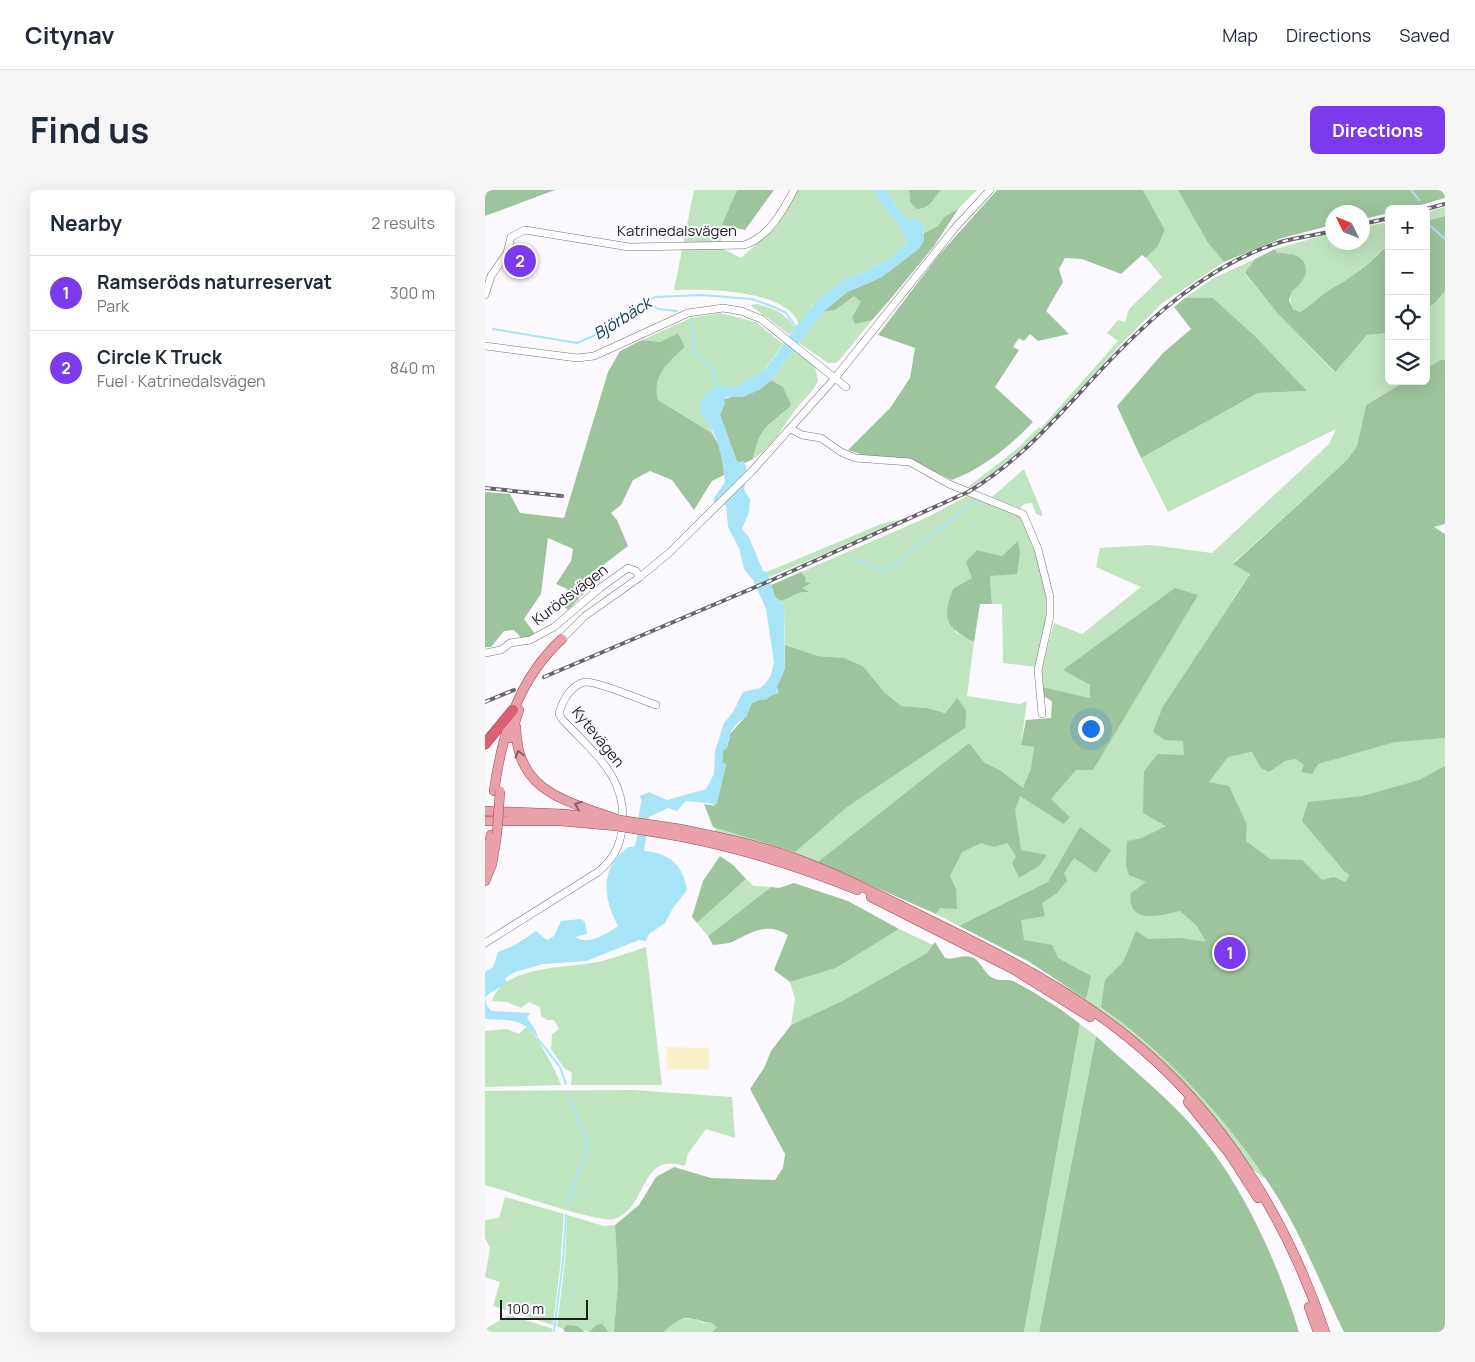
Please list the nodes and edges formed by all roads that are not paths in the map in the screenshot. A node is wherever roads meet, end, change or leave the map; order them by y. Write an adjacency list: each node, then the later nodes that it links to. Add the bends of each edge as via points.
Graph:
1 (794, 190): 3 (street, Katrinedalsvägen, via 768,230 752,243 744,245 629,247 525,230 517,232 511,237 507,253 491,276)
2 (990, 190): 5 (street, via 954,229)
3 (485, 295)
4 (485, 346): 5 (street, via 577,358 594,356 689,313 723,308 761,319)
5 (835, 378): 6 (street); 7 (street)
6 (846, 387)
7 (791, 429): 8 (street, via 716,508); 13 (street, via 801,435 821,438 848,456 910,462 949,484 1023,514 1038,549 1050,597 1050,616 1038,677)
8 (640, 577): 9 (street, via 585,616); 10 (street, Kurödsvägen, via 628,568 554,627 531,640 510,643 501,650)
9 (562, 639): 12 (main road, via 535,669)
10 (485, 653)
11 (656, 705): 22 (street, Kytevägen, via 593,682 580,684 566,696 559,714 619,785 623,812 620,842 609,863 598,872)
12 (515, 713): 14 (highway); 17 (main road, one-way to 12, via 564,800 532,779 518,752); 19 (main road, bridge, via 497,791)
13 (1043, 714)
14 (485, 744)
15 (485, 811): 17 (main road, via 564,814)
16 (485, 820): 17 (main road)
17 (618, 823): 18 (main road, bridge)
18 (679, 833): 23 (main road, via 792,864 856,890 1013,969 1125,1043 1191,1105 1239,1168 1287,1252); 24 (main road, via 732,840 795,858 859,885 1033,973 1129,1038 1195,1102 1249,1171 1292,1249)
19 (494, 834): 20 (main road); 21 (main road, via 492,864)
20 (485, 865)
21 (485, 882)
22 (485, 943)
23 (1318, 1332)
24 (1326, 1332)

